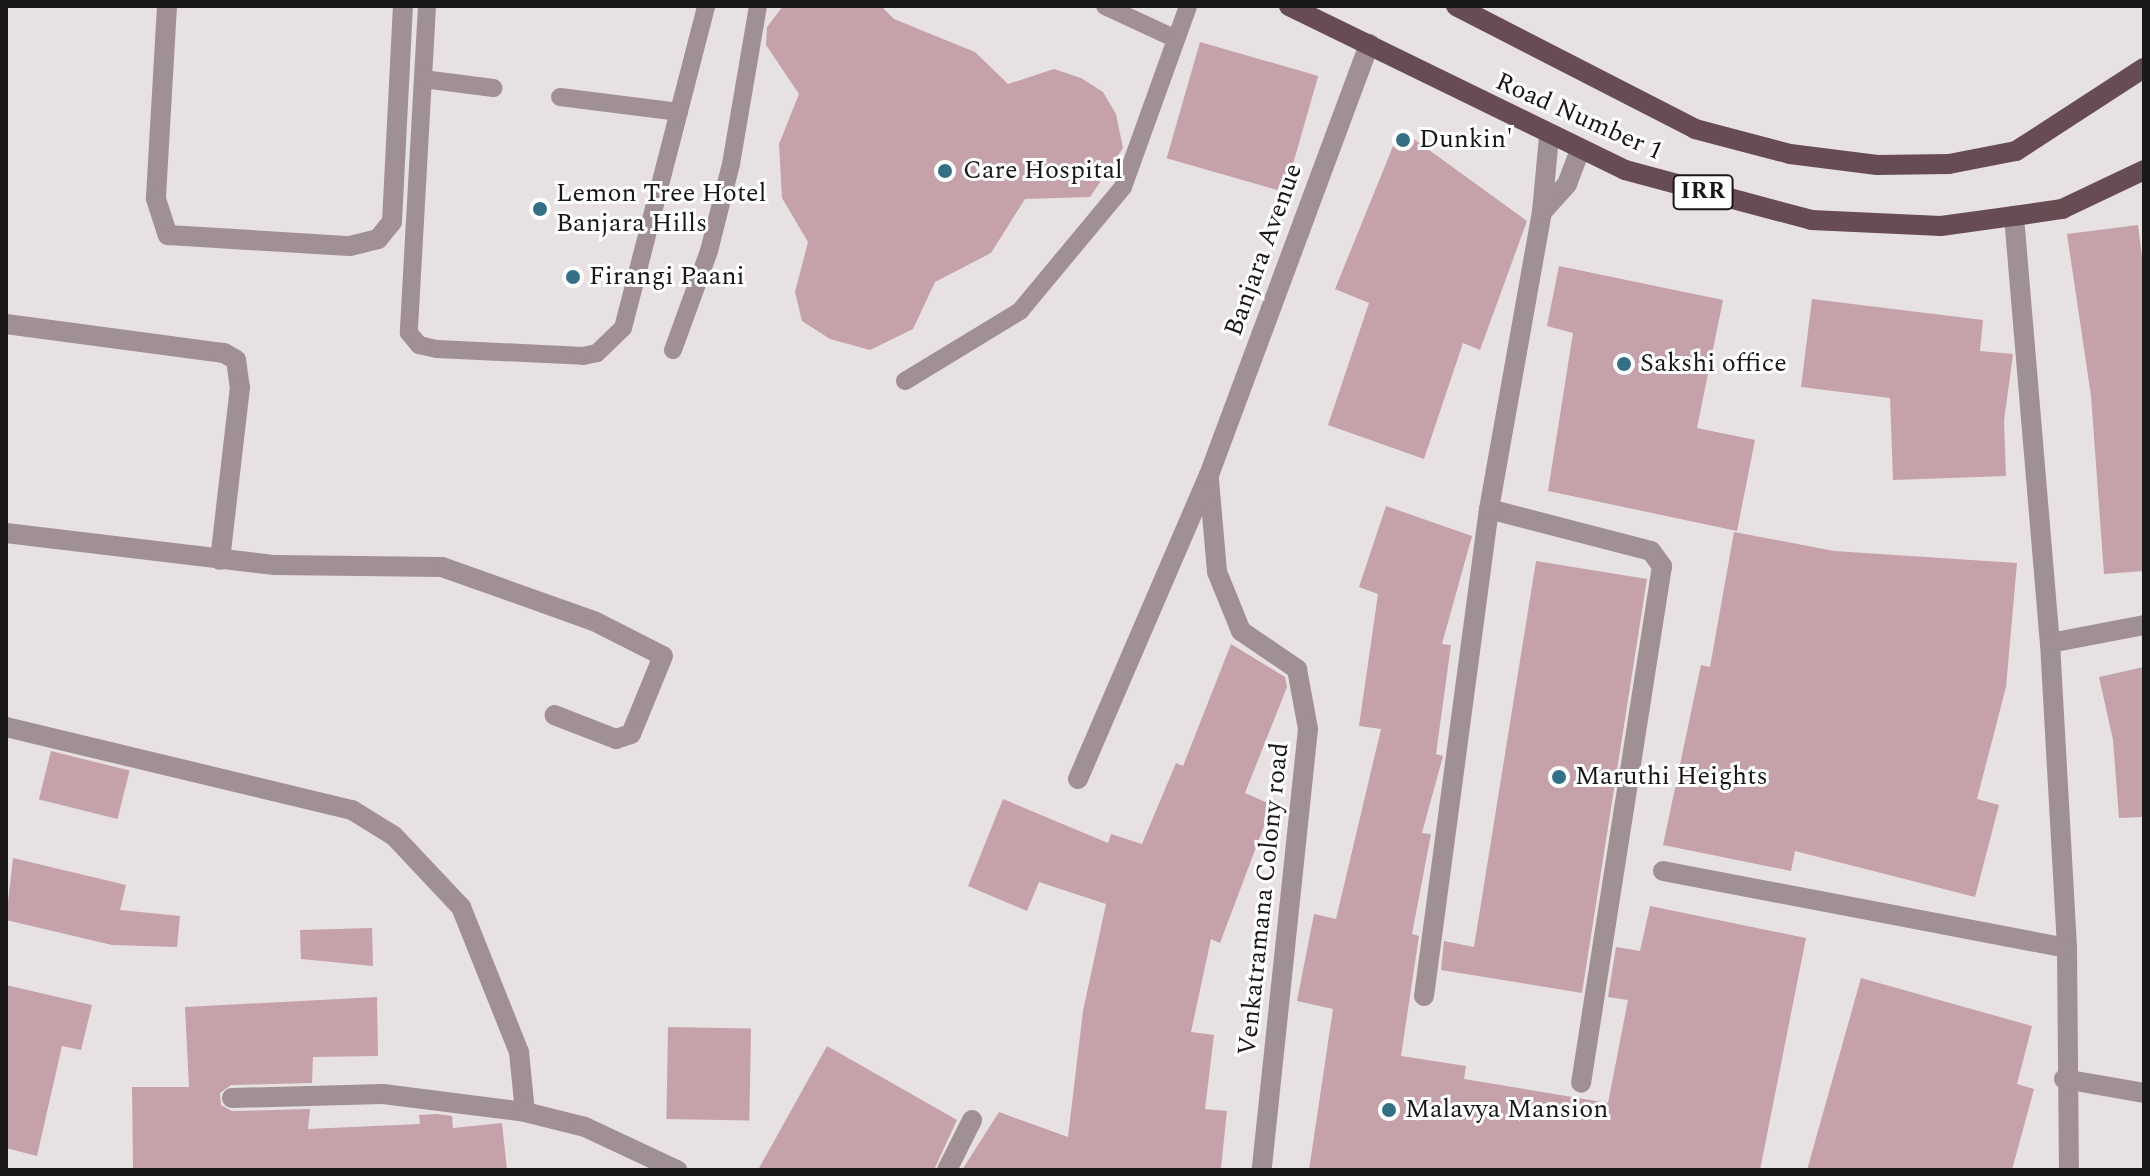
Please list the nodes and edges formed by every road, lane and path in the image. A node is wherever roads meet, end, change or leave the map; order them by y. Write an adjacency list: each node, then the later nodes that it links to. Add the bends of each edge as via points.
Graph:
1 (167, 6): 2 (street, via 156,199 168,235 350,246 378,239 392,222)
2 (403, 6)
3 (427, 6): 13 (lane)
4 (706, 6): 16 (lane)
5 (758, 6): 23 (lane, via 731,164)
6 (1105, 6): 10 (lane)
7 (1188, 6): 10 (lane)
8 (1289, 6): 11 (main road, Road Number 1 / IRR)
9 (1456, 6): 12 (main road, Road Number 1 / IRR, via 1695,129 1790,154 1877,165 1949,164 2016,151)
10 (1176, 39): 24 (lane, via 1123,187 1020,311)
11 (1369, 44): 17 (main road, Road Number 1 / IRR); 25 (street, Banjara Avenue)
12 (2144, 68)
13 (423, 79): 14 (lane); 16 (lane, via 409,333 419,345 437,349 583,356 606,346 623,328)
14 (493, 88)
15 (560, 97): 16 (lane)
16 (679, 112)
17 (1549, 137): 18 (main road, Road Number 1 / IRR); 20 (street)
18 (1580, 150): 20 (street, via 1567,184); 21 (main road, Road Number 1 / IRR, via 1659,181 1811,220 1941,226)
19 (2144, 170): 21 (main road, Road Number 1 / IRR, via 2062,209)
20 (1542, 212): 26 (street)
21 (2014, 216): 30 (street)
22 (6, 324): 28 (street, via 224,353 236,360 240,387)
23 (673, 350)
24 (905, 381)
25 (1209, 475): 33 (street, Banjara Avenue); 45 (street, Venkatramana Colony road, via 1217,572 1241,631 1297,669 1308,729)
26 (1489, 509): 36 (street); 38 (street, via 1651,551 1662,566)
27 (6, 533): 28 (street)
28 (220, 560): 31 (street, via 442,567 594,621 663,656 631,734 616,739)
29 (2144, 625): 30 (street)
30 (2050, 643): 35 (street)
31 (554, 715)
32 (6, 727): 41 (street, via 352,810 394,836 461,907 519,1052)
33 (1078, 779)
34 (1663, 871): 35 (street)
35 (2067, 948): 37 (street)
36 (1424, 996)
37 (2064, 1079): 39 (street); 46 (street)
38 (1581, 1083)
39 (2144, 1093)
40 (232, 1098): 41 (street, via 383,1094)
41 (525, 1112): 43 (street, via 585,1127)
42 (972, 1120): 44 (street)
43 (677, 1170)
44 (947, 1170)
45 (1262, 1170)
46 (2069, 1170)

